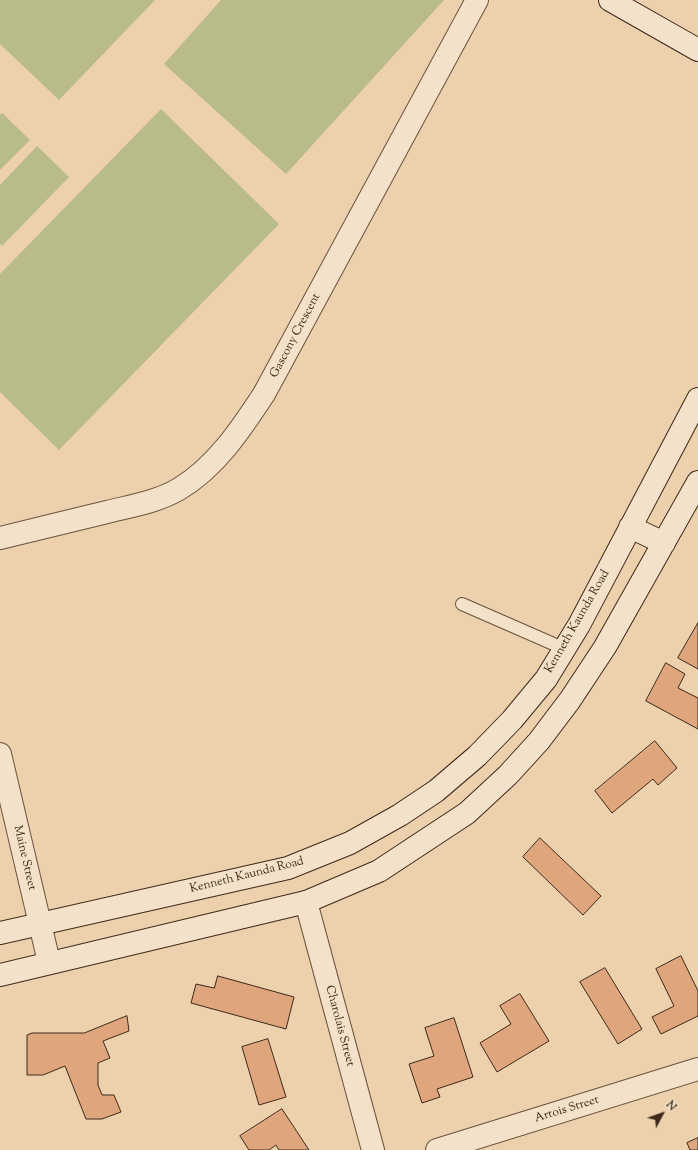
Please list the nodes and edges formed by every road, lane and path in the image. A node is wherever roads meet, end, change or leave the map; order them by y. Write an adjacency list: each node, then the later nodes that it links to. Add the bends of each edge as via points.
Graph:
1 (477, 0): 7 (main road, Gascony Crescent, via 264,394 222,452 189,482 155,500)
2 (610, 0): 3 (main road)
3 (698, 50)
4 (698, 399): 6 (main road, Kenneth Kaunda Road)
5 (698, 482): 8 (main road)
6 (630, 527): 8 (main road); 10 (main road, Kenneth Kaunda Road)
7 (0, 538)
8 (664, 543): 12 (main road, via 605,647 570,700 508,775 467,813 385,867)
9 (462, 604): 10 (lane)
10 (565, 649): 13 (main road, Kenneth Kaunda Road, via 546,679 477,756 436,791 350,843 288,868)
11 (0, 754): 13 (main road, Maine Street)
12 (306, 902): 15 (main road); 18 (main road, Charolais Street)
13 (40, 924): 14 (main road, Kenneth Kaunda Road); 15 (main road, Maine Street)
14 (0, 933)
15 (49, 962): 16 (main road)
16 (0, 974)
17 (698, 1069): 19 (main road, Artois Street)
18 (373, 1150)
19 (437, 1150)

